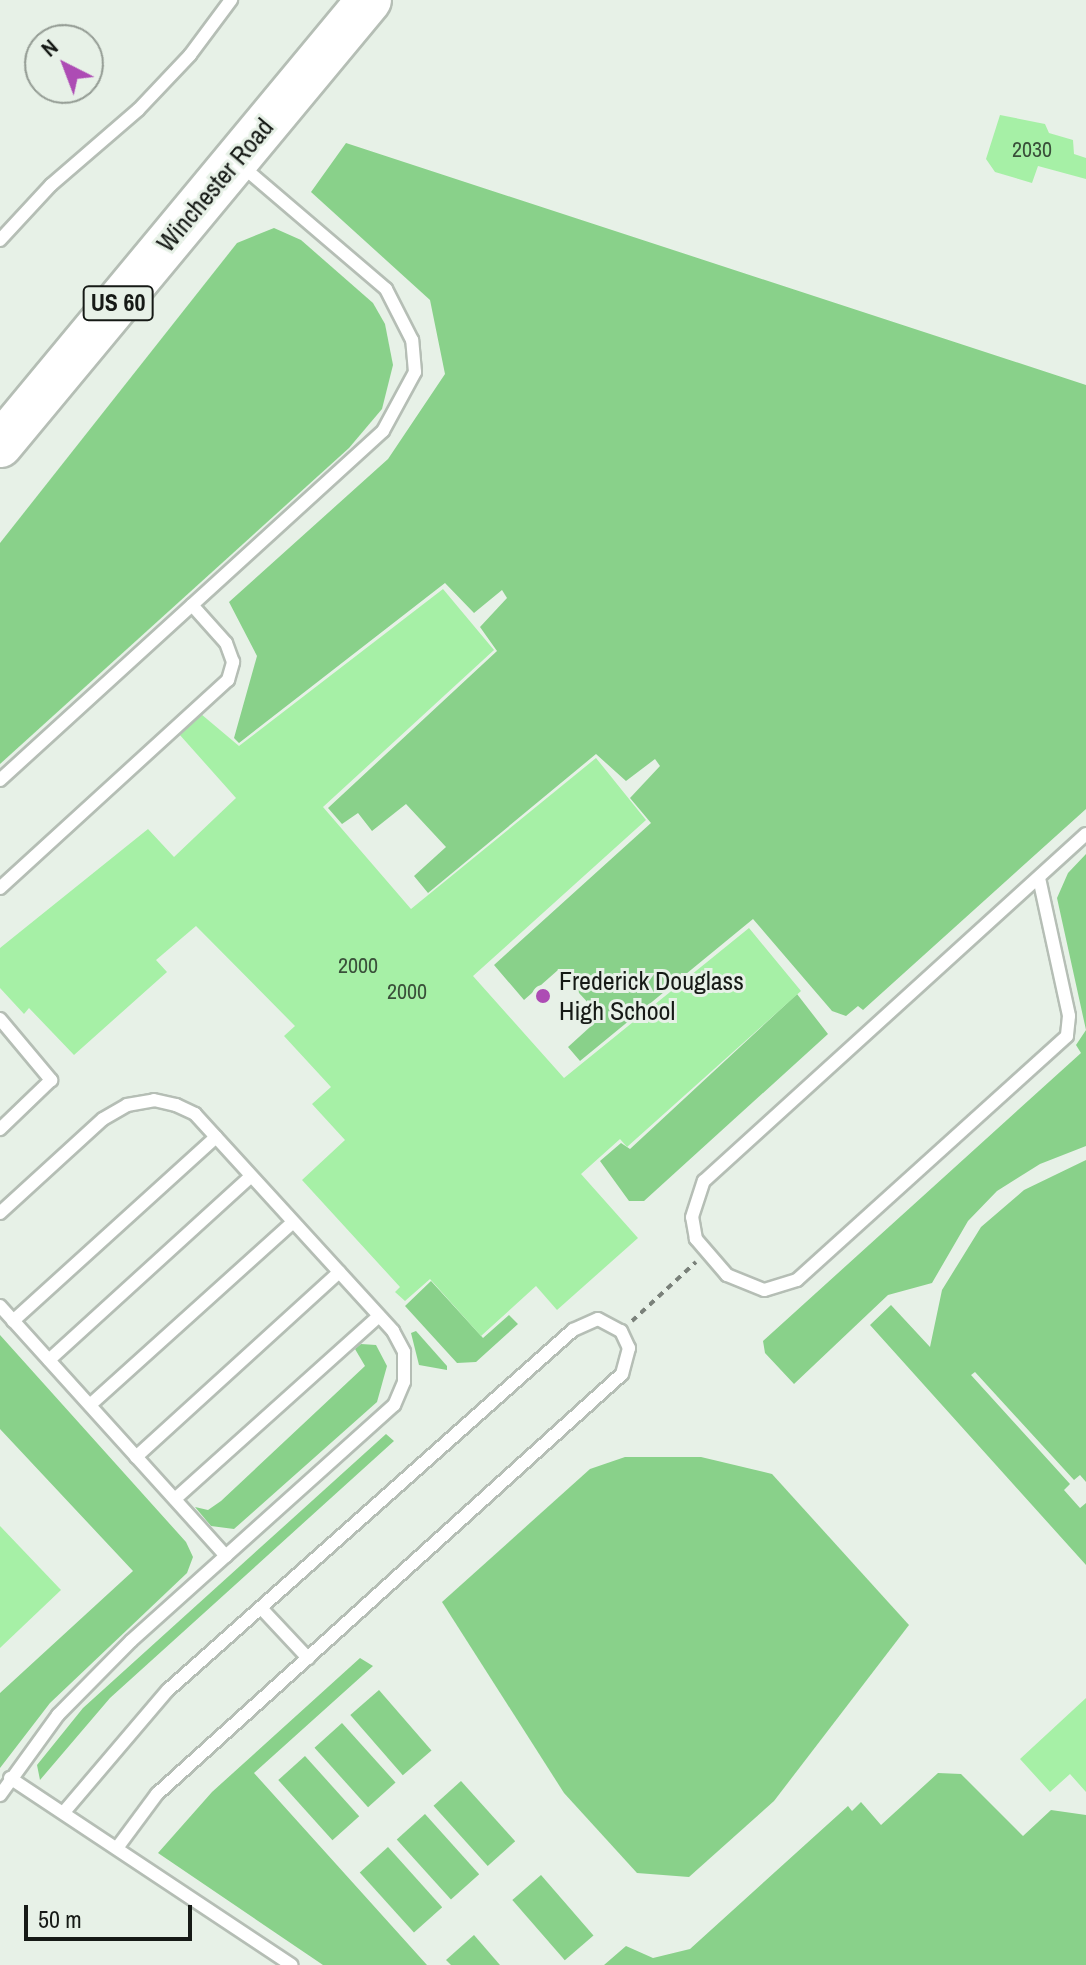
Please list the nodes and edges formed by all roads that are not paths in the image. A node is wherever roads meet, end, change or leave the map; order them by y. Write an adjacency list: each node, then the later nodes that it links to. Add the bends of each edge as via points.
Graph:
1 (231, 0): 4 (lane, via 190,55 138,110 51,185)
2 (369, 0): 3 (highway, Winchester Road / US 60)
3 (236, 160): 5 (highway, Winchester Road / US 60); 6 (lane, via 386,289 412,340 415,372 383,431)
4 (0, 240)
5 (0, 445)
6 (192, 605): 7 (lane); 10 (lane, via 226,643 233,662 228,680)
7 (0, 780)
8 (1086, 834): 9 (lane)
9 (1039, 878): 9 (lane, via 704,1181 692,1217 705,1254 749,1288 777,1289 797,1280 1067,1036 1069,1016)
10 (0, 888)
11 (0, 1019): 12 (lane)
12 (5, 1034): 13 (lane, via 51,1080)
13 (0, 1129)
14 (216, 1137): 15 (lane); 16 (lane, via 195,1114 176,1105 154,1100 127,1105 103,1119); 21 (lane)
15 (251, 1176): 17 (lane); 22 (lane)
16 (0, 1213)
17 (293, 1222): 18 (lane); 23 (lane)
18 (339, 1272): 20 (lane); 24 (lane)
19 (0, 1306): 21 (lane)
20 (379, 1316): 25 (lane); 26 (lane, via 404,1352 404,1382 394,1405)
21 (13, 1321): 22 (lane)
22 (49, 1360): 23 (lane)
23 (90, 1405): 24 (lane)
24 (136, 1457): 25 (lane)
25 (175, 1499): 26 (lane)
26 (226, 1556): 29 (lane, via 58,1715)
27 (261, 1608): 28 (lane); 28 (lane, via 573,1330 598,1319 621,1331 629,1348 622,1374); 31 (lane, via 168,1690)
28 (308, 1658): 32 (lane, via 157,1794)
29 (10, 1778): 30 (lane); 31 (lane)
30 (0, 1795)
31 (64, 1812): 32 (lane)
32 (117, 1848): 33 (lane)
33 (291, 1965)

